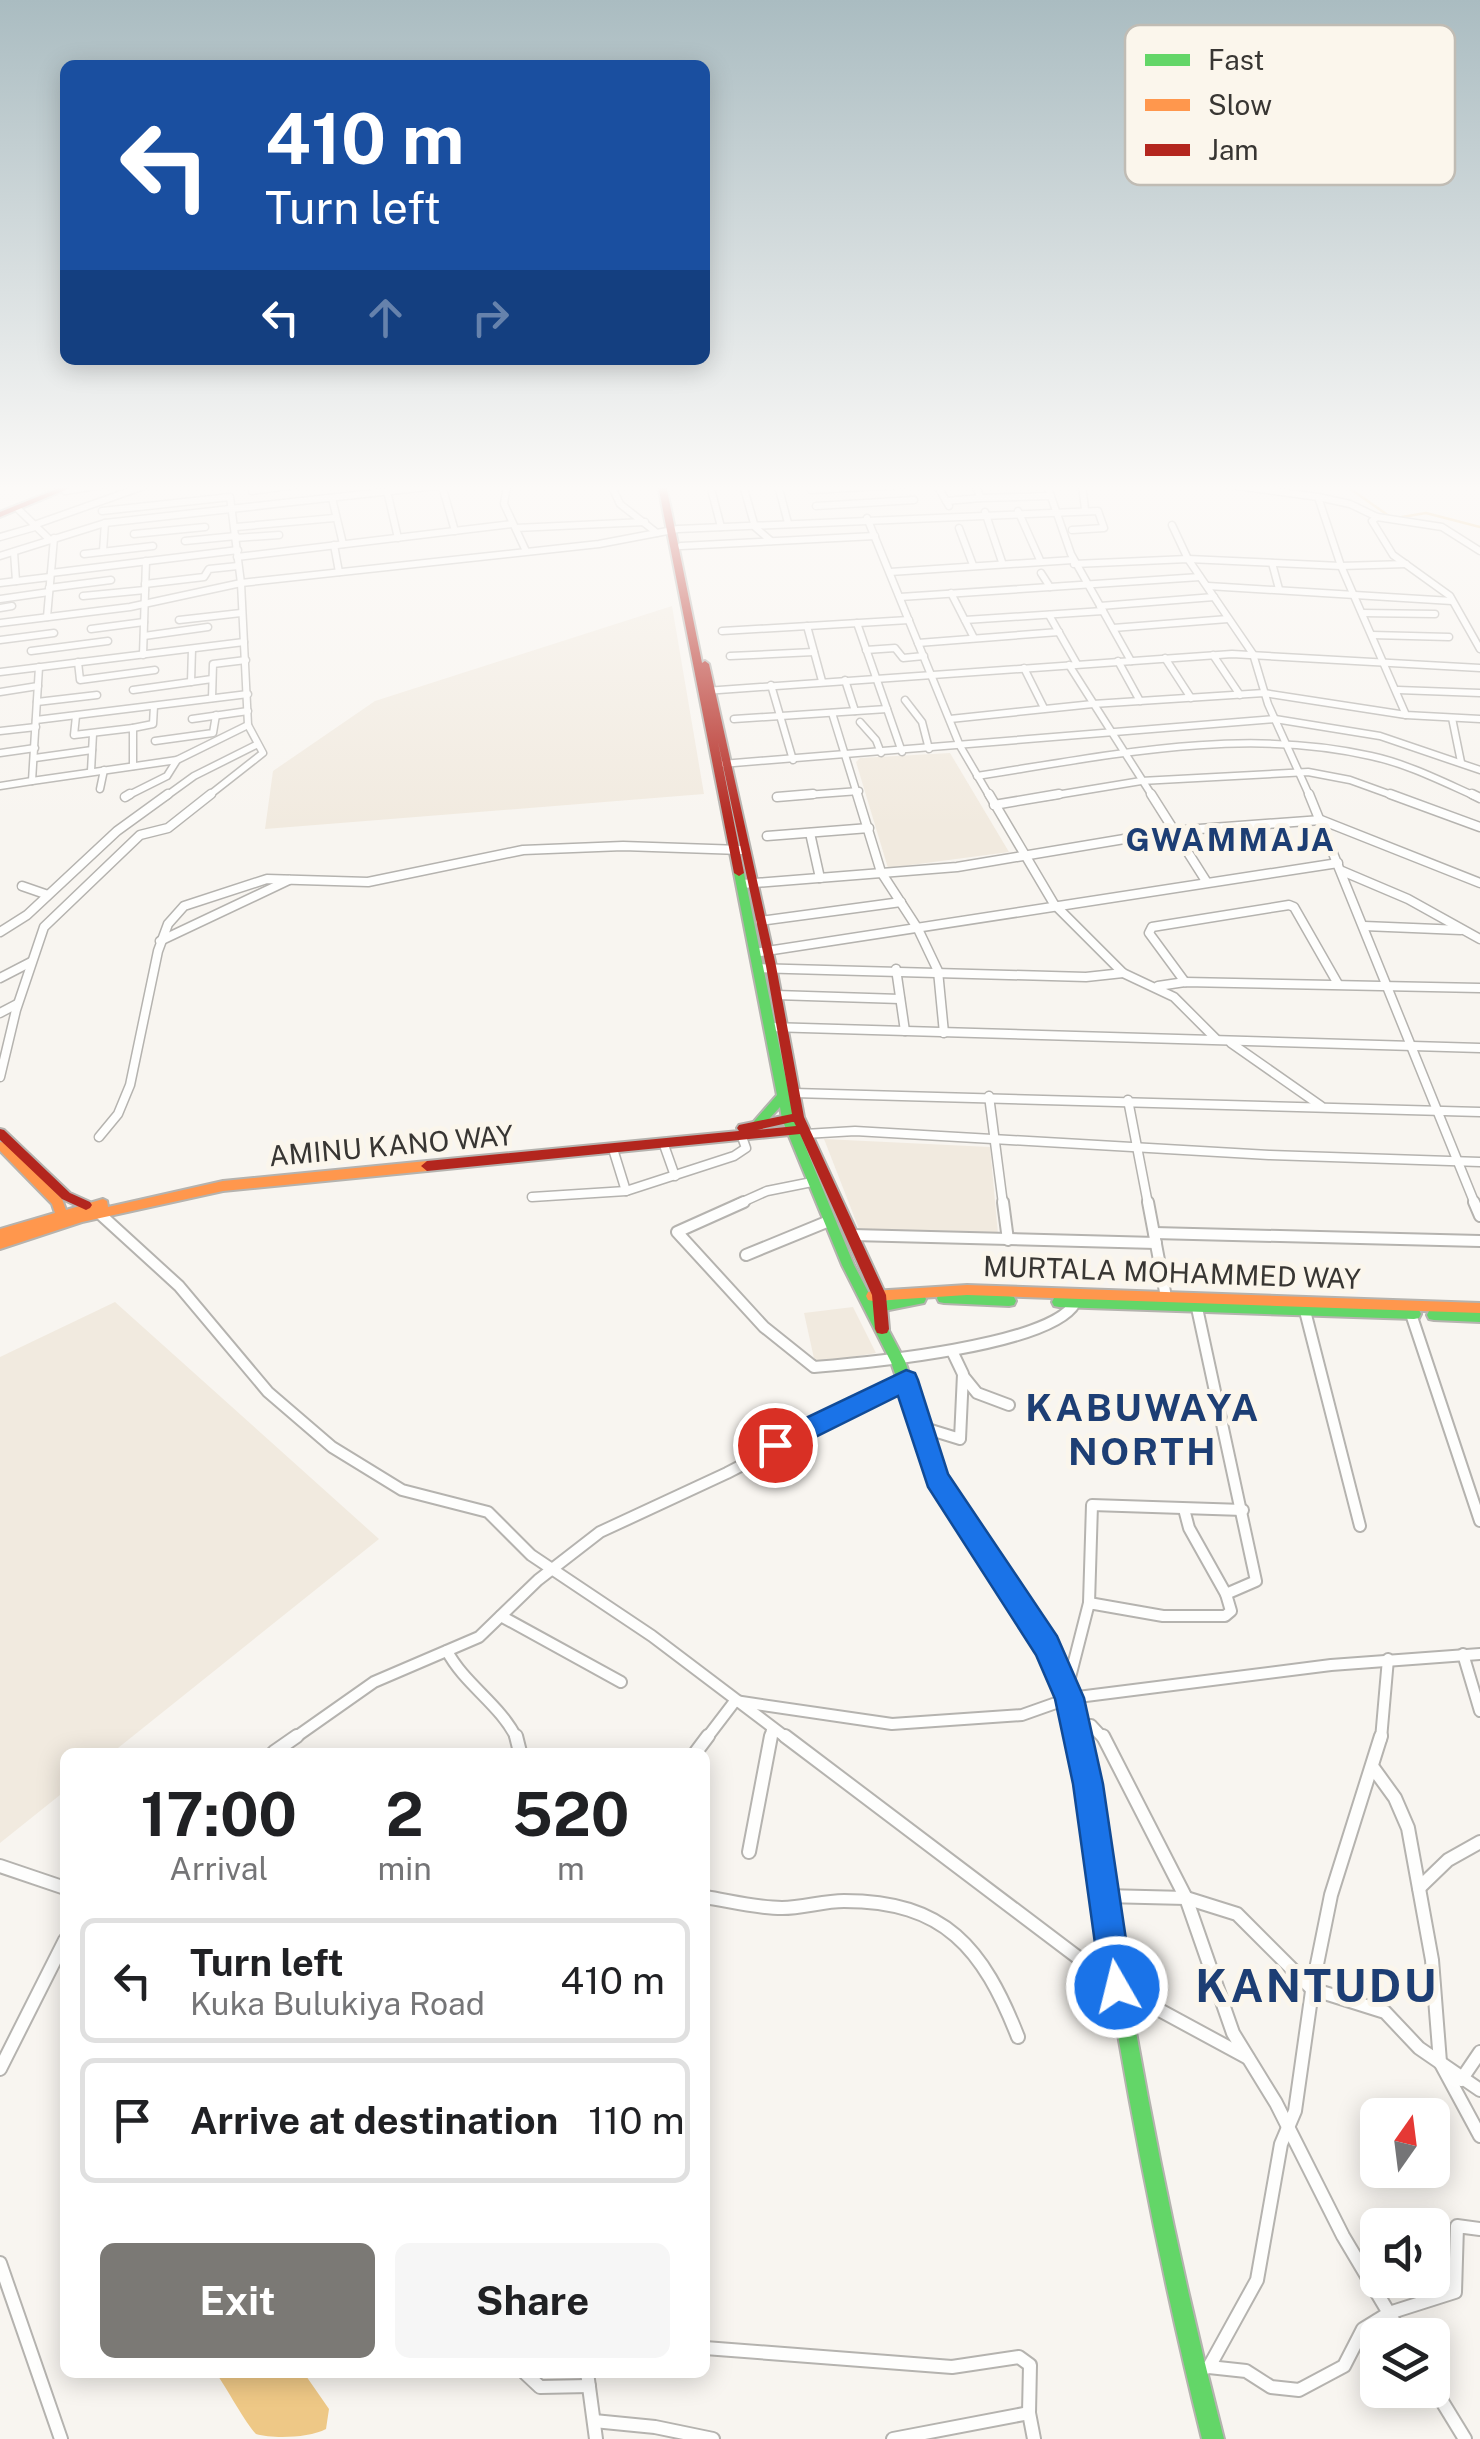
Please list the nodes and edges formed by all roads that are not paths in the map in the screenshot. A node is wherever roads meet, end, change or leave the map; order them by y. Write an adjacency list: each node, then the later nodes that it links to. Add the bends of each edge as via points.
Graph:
1 (178, 598): 30 (street)
2 (1214, 598): 33 (street)
3 (14, 599): 19 (street)
4 (48, 599): 29 (street)
5 (82, 599): 25 (street)
6 (144, 599): 18 (street)
7 (173, 599): 18 (street)
8 (242, 599): 23 (street)
9 (685, 599): 97 (main road)
10 (690, 599): 97 (main road)
11 (901, 599): 31 (street)
12 (954, 599): 32 (street)
13 (1095, 599): 21 (street)
14 (1206, 599): 21 (street)
15 (1355, 599): 24 (street)
16 (1428, 599): 17 (street)
17 (1452, 601): 59 (street)
18 (144, 604): 22 (street); 35 (street)
19 (12, 606): 20 (street); 34 (street)
20 (0, 608)
21 (1102, 609): 27 (street); 40 (street)
22 (92, 612): 25 (street); 39 (street)
23 (242, 613): 30 (street); 53 (street)
24 (1362, 613): 26 (street); 45 (street)
25 (79, 614): 28 (street)
26 (1435, 614)
27 (1049, 615): 32 (street); 43 (street)
28 (56, 616): 29 (street); 44 (street)
29 (47, 618): 34 (street)
30 (179, 620): 41 (street)
31 (909, 620): 36 (street); 55 (street)
32 (965, 620): 50 (street)
33 (1228, 620): 40 (street); 64 (street)
34 (4, 622)
35 (144, 622): 37 (street); 47 (street)
36 (857, 623): 38 (street); 60 (street)
37 (110, 626): 39 (street); 52 (street)
38 (807, 626): 49 (street); 62 (street)
39 (91, 628): 54 (street)
40 (1113, 628): 71 (street)
41 (179, 631): 47 (street); 56 (street, via 208,624)
42 (722, 631): 49 (street)
43 (1059, 632): 50 (street); 75 (street)
44 (54, 633): 46 (street); 57 (street)
45 (1372, 635): 48 (street); 76 (street)
46 (32, 636): 51 (street); 61 (street)
47 (144, 636): 65 (street)
48 (1449, 637)
49 (736, 638): 62 (street, via 734,656)
50 (974, 638): 55 (street)
51 (0, 640)
52 (108, 641): 54 (street); 69 (street)
53 (244, 642): 56 (street); 70 (street)
54 (90, 643): 57 (street)
55 (918, 643): 67 (street)
56 (208, 647): 58 (street)
57 (54, 648): 61 (street)
58 (192, 649): 63 (street); 78 (street)
59 (1480, 649)
60 (866, 650): 67 (street); 86 (street)
61 (31, 651): 79 (street)
62 (814, 652): 90 (street)
63 (155, 654): 65 (street); 82 (street)
64 (1253, 654): 66 (street); 76 (street); 99 (street)
65 (144, 655): 69 (street)
66 (1213, 655): 68 (street); 103 (street)
67 (924, 656): 84 (street)
68 (1166, 658): 71 (street); 105 (street)
69 (106, 659): 72 (street)
70 (246, 660): 74 (street); 101 (street)
71 (1131, 660): 73 (street)
72 (78, 662): 77 (street); 87 (street, via 77,679)
73 (1118, 662): 75 (street); 108 (street)
74 (213, 664): 78 (street); 88 (street)
75 (1073, 664): 80 (street); 110 (street)
76 (1386, 664): 81 (street); 96 (street)
77 (39, 667): 79 (street); 93 (street)
78 (190, 667): 91 (street)
79 (29, 668): 83 (street)
80 (1024, 668): 84 (street); 112 (street)
81 (1480, 668)
82 (154, 670): 85 (street); 94 (street)
83 (0, 672)
84 (931, 674): 86 (street); 126 (street)
85 (134, 675): 87 (street); 95 (street)
86 (876, 678): 89 (street); 114 (street)
87 (97, 679): 102 (street)
88 (212, 680): 91 (street); 104 (street)
89 (845, 680): 90 (street); 116 (street)
90 (822, 681): 92 (street)
91 (191, 682): 94 (street)
92 (771, 685): 97 (street); 121 (street)
93 (38, 686): 98 (street); 109 (street)
94 (156, 687): 95 (street)
95 (134, 690): 113 (street)
96 (1398, 690): 100 (street); 119 (street)
97 (707, 691): 157 (main road)
98 (0, 693)
99 (1264, 693): 103 (street); 119 (street); 127 (street)
100 (1480, 693)
101 (248, 694): 104 (street); 115 (street)
102 (97, 695): 109 (street); 117 (street)
103 (1240, 695): 105 (street)
104 (212, 698): 107 (street)
105 (1191, 698): 108 (street)
106 (905, 700): 144 (street, via 922,722)
107 (192, 701): 111 (street); 123 (street)
108 (1140, 701): 110 (street)
109 (38, 702): 130 (street)
110 (1093, 704): 112 (street); 133 (street)
111 (154, 706): 113 (street); 132 (street, via 154,722)
112 (1044, 708): 126 (street)
113 (133, 709): 117 (street)
114 (887, 709): 116 (street); 146 (street)
115 (248, 711): 120 (street); 131 (street)
116 (855, 711): 118 (street)
117 (96, 713): 122 (street)
118 (832, 713): 121 (street); 151 (street)
119 (1403, 714): 124 (street); 138 (street)
120 (216, 715): 123 (street); 137 (street, via 214,732)
121 (781, 715): 125 (street); 155 (street)
122 (76, 716): 130 (street); 136 (street)
123 (192, 718): 137 (street)
124 (1452, 718): 128 (street); 156 (street)
125 (734, 719)
126 (950, 719): 142 (street)
127 (1276, 719): 133 (street); 138 (street); 140 (street)
128 (1480, 719)
129 (860, 722): 149 (street)
130 (36, 724): 134 (street); 143 (street)
131 (248, 724): 141 (street); 154 (street)
132 (133, 728): 135 (street); 158 (street)
133 (1110, 730): 142 (street); 150 (street)
134 (0, 731)
135 (92, 734): 136 (street); 145 (street)
136 (74, 735): 148 (street)
137 (192, 736): 139 (street)
138 (1399, 738): 156 (street)
139 (156, 741)
140 (1285, 743): 150 (street); 162 (street); 171 (street, via 1372,756)
141 (256, 745): 189 (street, via 194,776 118,830); 202 (street, via 261,758 166,830 140,835 60,909 44,927)
142 (960, 746): 144 (street); 163 (street)
143 (35, 748): 147 (street); 152 (street)
144 (929, 749): 146 (street)
145 (92, 750): 148 (street); 161 (street)
146 (902, 752): 149 (street)
147 (0, 753)
148 (73, 753): 152 (street)
149 (882, 753): 151 (street)
150 (1124, 754): 163 (street); 165 (street)
151 (848, 756): 155 (street); 168 (street)
152 (35, 758): 164 (street)
153 (1475, 758): 156 (street)
154 (176, 760): 158 (street); 169 (street, via 167,776)
155 (793, 760): 157 (street)
156 (1463, 763): 159 (street)
157 (722, 764): 179 (main road)
158 (133, 766): 160 (street)
159 (1478, 769)
160 (104, 770): 161 (street); 167 (street)
161 (91, 771): 164 (street)
162 (1300, 772): 165 (street); 173 (street); 174 (street, via 1350,780)
163 (977, 776): 172 (street)
164 (32, 780): 166 (street)
165 (1142, 781): 172 (street); 176 (street)
166 (0, 786)
167 (100, 790)
168 (859, 791): 170 (street); 175 (street)
169 (124, 797)
170 (777, 797)
171 (1480, 798)
172 (994, 805): 180 (street)
173 (1321, 820): 176 (street); 181 (street); 186 (street)
174 (1480, 827)
175 (869, 828): 177 (street); 182 (street)
176 (1172, 831): 180 (street); 185 (street)
177 (810, 832): 178 (street); 183 (street)
178 (767, 836)
179 (740, 851): 184 (street, via 553,848 388,880); 187 (main road)
180 (1028, 854): 182 (street); 191 (street)
181 (1340, 867): 185 (street); 194 (street); 197 (street)
182 (881, 872): 183 (street); 190 (street)
183 (820, 878): 187 (street)
184 (290, 879): 200 (street); 200 (street, via 267,878 184,906)
185 (1206, 882): 191 (street)
186 (1480, 883)
187 (746, 884): 195 (main road)
188 (22, 886): 189 (street)
189 (48, 896): 193 (street)
190 (901, 902): 195 (street); 196 (street)
191 (1054, 904): 196 (street); 205 (street)
192 (0, 920): 193 (street)
193 (10, 926): 198 (street)
194 (1364, 926): 197 (street); 209 (street)
195 (758, 929): 201 (main road)
196 (918, 929): 201 (street); 204 (street)
197 (1463, 930): 199 (street)
198 (0, 932)
199 (1480, 939)
200 (160, 942): 233 (street, via 131,1086)
201 (762, 960): 203 (street); 212 (main road); 216 (main road)
202 (31, 962): 206 (street); 214 (street)
203 (896, 969): 204 (street); 213 (street)
204 (938, 971): 205 (street); 218 (street)
205 (1123, 973): 210 (street)
206 (0, 978)
207 (1185, 982): 208 (street); 208 (street, via 1152,927 1289,905); 210 (street)
208 (1338, 984): 209 (street)
209 (1389, 985): 211 (street); 221 (street)
210 (1155, 986): 219 (street)
211 (1480, 988)
212 (776, 995): 213 (street); 216 (main road)
213 (900, 999): 217 (street)
214 (18, 1004): 215 (street); 223 (street)
215 (0, 1013)
216 (776, 1028): 217 (street); 224 (main road)
217 (904, 1031): 218 (street)
218 (944, 1032): 219 (street)
219 (1216, 1039): 220 (street)
220 (1229, 1041): 221 (street); 227 (street)
221 (1415, 1046): 222 (street); 228 (street)
222 (1480, 1048)
223 (0, 1077)
224 (789, 1094): 225 (street); 230 (main road); 231 (main road)
225 (989, 1096): 226 (street); 235 (street)
226 (1128, 1100): 227 (street); 238 (street)
227 (1323, 1107): 228 (street)
228 (1440, 1111): 229 (street); 240 (street)
229 (1480, 1112)
230 (761, 1130): 231 (main road, AMINU KANO WAY); 234 (main road, AMINU KANO WAY); 242 (main road, AMINU KANO WAY)
231 (798, 1130): 235 (street); 244 (main road); 252 (main road)
232 (0, 1133): 247 (main road, via 66,1196)
233 (98, 1136)
234 (742, 1137): 237 (main road, AMINU KANO WAY); 243 (street, via 746,1148 740,1153)
235 (994, 1138): 238 (street); 254 (street)
236 (0, 1144): 248 (main road, via 58,1202)
237 (664, 1145): 239 (main road, AMINU KANO WAY); 243 (street)
238 (1137, 1147): 240 (street); 253 (street)
239 (613, 1149): 242 (main road, AMINU KANO WAY); 245 (street)
240 (1458, 1162): 241 (street); 249 (street)
241 (1480, 1162)
242 (375, 1167): 247 (main road, AMINU KANO WAY)
243 (676, 1176): 245 (street)
244 (812, 1182): 250 (main road); 271 (street, via 767,1191 678,1232 764,1327 810,1365)
245 (626, 1191): 246 (street)
246 (532, 1197)
247 (94, 1209): 248 (main road, AMINU KANO WAY); 256 (main road, AMINU KANO WAY); 280 (street, via 180,1286 268,1392 332,1447 402,1490 488,1512)
248 (61, 1214): 251 (main road, AMINU KANO WAY)
249 (1480, 1216)
250 (829, 1220): 257 (street); 263 (main road)
251 (0, 1234)
252 (853, 1236): 254 (street); 258 (main road)
253 (1155, 1238): 254 (street); 255 (street); 260 (street)
254 (1008, 1240)
255 (1480, 1242)
256 (0, 1244)
257 (746, 1255)
258 (870, 1274): 259 (main road, via 884,1286); 261 (main road)
259 (910, 1292): 260 (main road, MURTALA MOHAMMED WAY); 261 (main road, MURTALA MOHAMMED WAY)
260 (1166, 1297): 265 (main road, MURTALA MOHAMMED WAY)
261 (881, 1300): 262 (main road, MURTALA MOHAMMED WAY); 263 (main road, MURTALA MOHAMMED WAY); 269 (main road)
262 (1075, 1302): 264 (main road, MURTALA MOHAMMED WAY); 270 (street, via 1061,1320)
263 (865, 1303): 269 (main road)
264 (1197, 1308): 266 (main road, MURTALA MOHAMMED WAY); 277 (street)
265 (1480, 1308)
266 (1305, 1311): 267 (main road, MURTALA MOHAMMED WAY); 279 (street)
267 (1411, 1314): 268 (main road, MURTALA MOHAMMED WAY); 278 (street)
268 (1480, 1317)
269 (882, 1328): 271 (main road)
270 (952, 1351): 271 (street); 272 (street)
271 (898, 1361): 273 (main road)
272 (963, 1374): 274 (street, via 977,1393); 275 (street, via 960,1439)
273 (906, 1380): 275 (main road); 280 (street, via 600,1532)
274 (1009, 1405)
275 (920, 1427): 289 (main road, via 944,1491 1046,1646)
276 (1184, 1509): 277 (street); 281 (street); 282 (street, via 1092,1504)
277 (1243, 1510): 281 (street, via 1256,1581)
278 (1480, 1521)
279 (1360, 1526)
280 (556, 1569): 283 (street); 290 (street)
281 (1226, 1594): 282 (street, via 1229,1614 1205,1618)
282 (1088, 1603): 289 (street)
283 (500, 1616): 284 (street, via 479,1637); 288 (street)
284 (447, 1652): 294 (street, via 374,1682); 295 (street, via 463,1681 509,1721)
285 (1463, 1654): 286 (street); 287 (street); 291 (street)
286 (1480, 1654)
287 (1388, 1659): 289 (street); 297 (street)
288 (621, 1682)
289 (1068, 1694): 290 (street, via 1022,1715 892,1724); 292 (main road)
290 (735, 1701): 293 (street); 296 (street)
291 (1480, 1710)
292 (1076, 1727): 303 (main road); 305 (street, via 1091,1724 1100,1731)
293 (772, 1730): 299 (street); 307 (street)
294 (280, 1748)
295 (519, 1748)
296 (699, 1748)
297 (1374, 1769): 302 (street, via 1408,1828); 308 (street, via 1331,1894)
298 (1480, 1842): 302 (street)
299 (749, 1852)
300 (0, 1866): 301 (street)
301 (60, 1886)
302 (1419, 1888): 312 (street)
303 (1104, 1896): 305 (street); 307 (main road)
304 (710, 1898): 309 (street, via 780,1908 879,1903 929,1913 1000,1985)
305 (1186, 1898): 308 (street, via 1249,1922); 311 (street)
306 (60, 1950): 313 (street)
307 (1117, 1987): 311 (street); 323 (main road)
308 (1312, 1988): 312 (street, via 1385,2012); 316 (street)
309 (1018, 2036)
310 (1480, 2052): 314 (street)
311 (1248, 2058): 316 (street)
312 (1440, 2062): 314 (street); 317 (street)
313 (0, 2069)
314 (1460, 2080): 315 (street)
315 (1480, 2090)
316 (1288, 2126): 320 (street); 323 (street, via 1257,2280)
317 (1480, 2136)
318 (1480, 2230): 320 (street, via 1457,2226 1455,2292)
319 (0, 2263): 329 (street)
320 (1389, 2313): 321 (street); 323 (street, via 1364,2329 1344,2366 1299,2390 1271,2388 1246,2370)
321 (1392, 2318)
322 (710, 2348): 327 (street, via 952,2366 1019,2357 1030,2365)
323 (1202, 2369): 333 (main road)
324 (530, 2378): 325 (street, via 540,2387)
325 (588, 2379): 328 (street)
326 (1446, 2408): 334 (street)
327 (1029, 2413): 331 (street); 332 (street)
328 (596, 2434): 330 (street, via 655,2427)
329 (61, 2439)
330 (714, 2439)
331 (893, 2439)
332 (1034, 2439)
333 (1213, 2439)
334 (1465, 2439)

